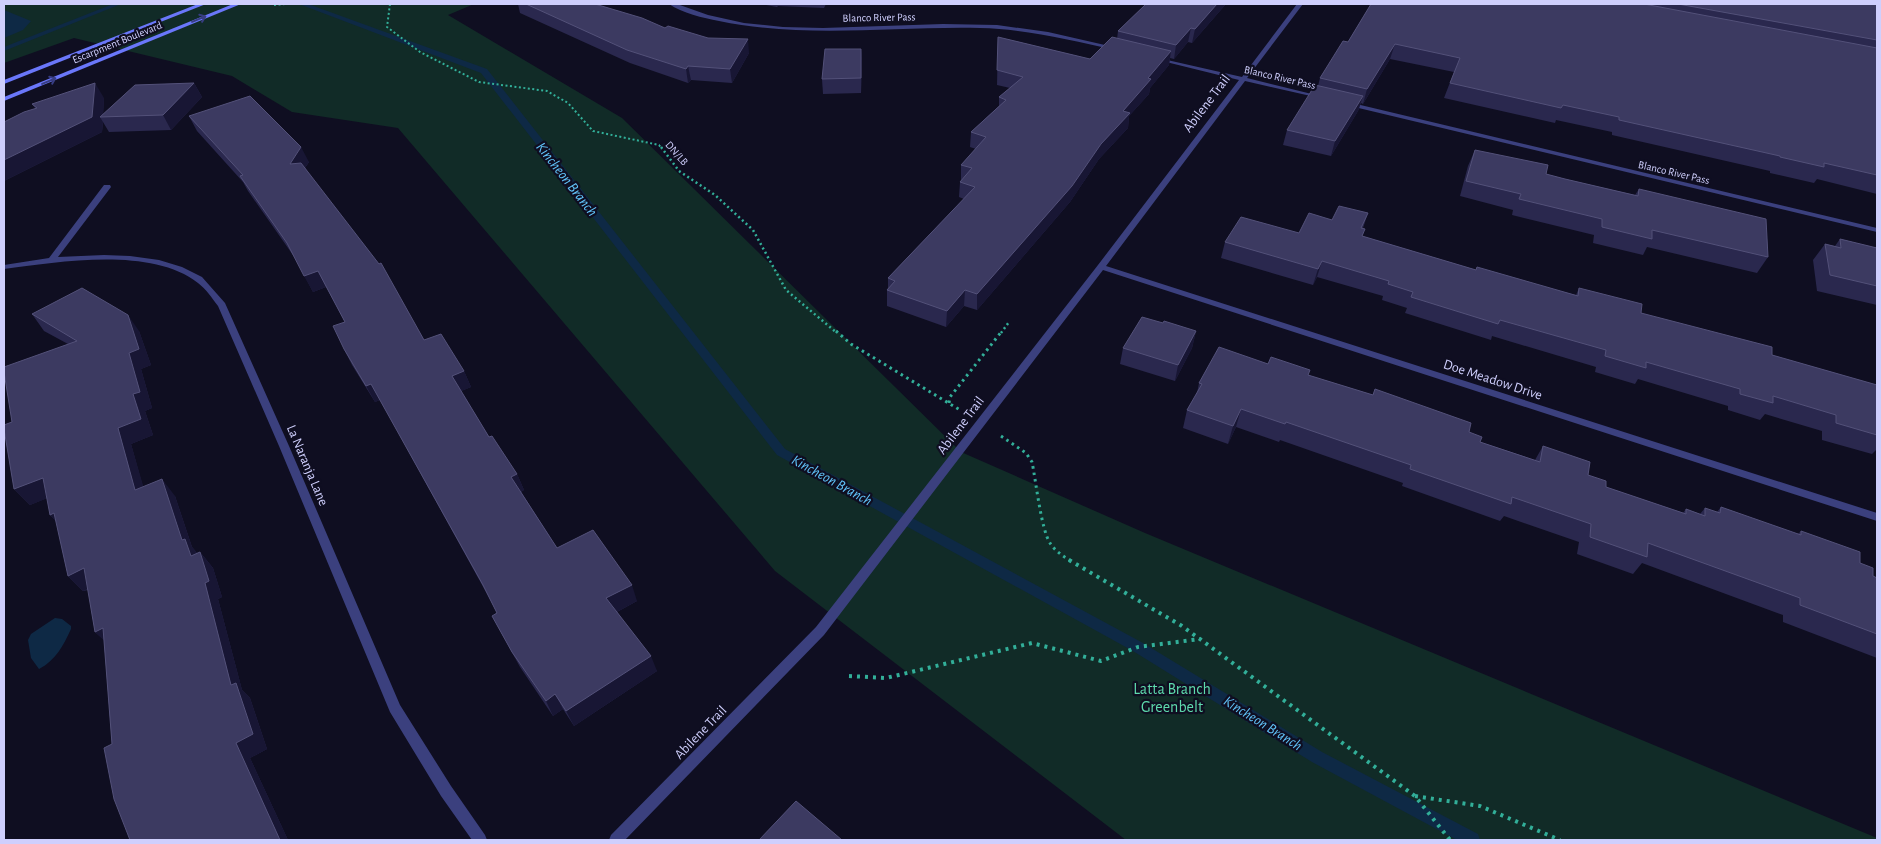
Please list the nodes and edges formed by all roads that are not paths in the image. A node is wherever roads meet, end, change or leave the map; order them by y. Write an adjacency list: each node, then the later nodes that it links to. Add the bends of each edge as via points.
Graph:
1 (203, 4): 8 (main road, Escarpment Boulevard)
2 (238, 4): 9 (main road, Escarpment Boulevard, one-way to 2)
3 (672, 4): 5 (street, Blanco River Pass, via 731,22 773,28 1007,27)
4 (1300, 4): 7 (street, Abilene Trail)
5 (1128, 51)
6 (1147, 56): 7 (street, Blanco River Pass)
7 (1243, 79): 10 (street, Blanco River Pass); 16 (street, Abilene Trail)
8 (4, 82)
9 (4, 99)
10 (1328, 99)
11 (1337, 101): 13 (street, Blanco River Pass)
12 (107, 187): 14 (street)
13 (1877, 230)
14 (52, 260): 15 (street, La Naranja Lane); 18 (street, La Naranja Lane, via 118,258 161,264 200,280 222,305 395,708)
15 (4, 267)
16 (1101, 267): 17 (street, Doe Meadow Drive); 19 (street, Abilene Trail, via 820,631)
17 (1877, 517)
18 (480, 840)
19 (616, 840)

